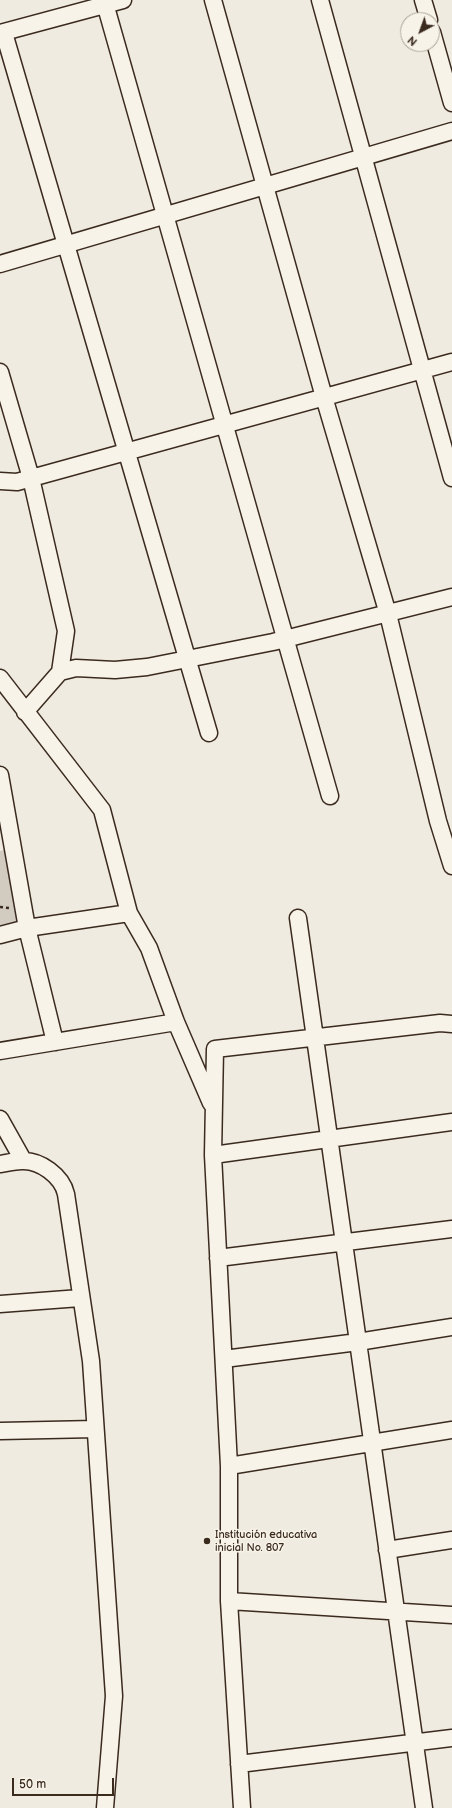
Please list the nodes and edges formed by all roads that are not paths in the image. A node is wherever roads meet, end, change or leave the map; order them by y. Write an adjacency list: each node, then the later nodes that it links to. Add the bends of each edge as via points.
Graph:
1 (123, 0): 5 (street)
2 (213, 0): 12 (street)
3 (320, 0): 11 (street)
4 (423, 0): 6 (street)
5 (105, 2): 7 (street); 13 (street)
6 (426, 12)
7 (2, 33): 14 (street)
8 (438, 52): 9 (street)
9 (452, 104)
10 (452, 131): 11 (street)
11 (364, 157): 12 (street); 17 (street)
12 (265, 186): 13 (street); 19 (street)
13 (166, 216): 14 (street); 20 (street)
14 (66, 245): 15 (street); 21 (street)
15 (0, 264)
16 (452, 362): 17 (street)
17 (422, 370): 19 (street); 23 (street)
18 (0, 372): 22 (street)
19 (324, 397): 20 (street); 26 (street)
20 (225, 425): 21 (street); 27 (street)
21 (126, 452): 22 (street); 28 (street)
22 (31, 478): 24 (street, via 17,482); 29 (street, via 66,631)
23 (452, 478)
24 (0, 481)
25 (452, 597): 26 (street)
26 (388, 614): 27 (street); 35 (street)
27 (286, 639): 28 (street); 34 (street)
28 (187, 659): 29 (street, via 147,667 115,670 76,668); 32 (street)
29 (60, 672): 31 (street)
30 (0, 678): 31 (street)
31 (25, 712): 38 (street, via 102,810)
32 (208, 733)
33 (0, 775): 36 (street)
34 (330, 796)
35 (445, 819): 37 (street)
36 (6, 843): 40 (street)
37 (452, 866)
38 (129, 913): 40 (street); 42 (street, via 149,948)
39 (298, 918): 44 (street)
40 (28, 928): 41 (street); 45 (street)
41 (0, 935)
42 (176, 1022): 45 (street); 47 (street)
43 (452, 1024): 44 (street, via 440,1023)
44 (315, 1038): 47 (street, via 215,1049); 50 (street)
45 (55, 1042): 46 (street)
46 (0, 1051)
47 (214, 1108): 51 (street)
48 (0, 1119): 52 (street)
49 (452, 1122): 50 (street)
50 (329, 1139): 51 (street); 55 (street)
51 (213, 1155): 56 (street)
52 (23, 1160): 53 (street); 57 (street, via 48,1170 64,1188)
53 (0, 1164)
54 (452, 1229): 55 (street)
55 (344, 1243): 56 (street); 60 (street)
56 (218, 1258): 61 (street)
57 (80, 1298): 58 (street); 62 (street, via 91,1361)
58 (0, 1304)
59 (452, 1327): 60 (street)
60 (358, 1342): 61 (street); 65 (street)
61 (224, 1359): 66 (street)
62 (95, 1429): 64 (street); 75 (street, via 114,1696)
63 (452, 1430): 65 (street)
64 (0, 1432)
65 (372, 1443): 66 (street); 68 (street)
66 (229, 1466): 69 (street)
67 (452, 1540): 68 (street)
68 (387, 1550): 70 (street)
69 (229, 1601): 70 (street); 74 (street)
70 (396, 1611): 71 (street); 73 (street)
71 (452, 1615)
72 (452, 1738): 73 (street)
73 (415, 1744): 74 (street); 77 (street)
74 (239, 1764): 76 (street)
75 (105, 1808)
76 (242, 1808)
77 (424, 1808)

